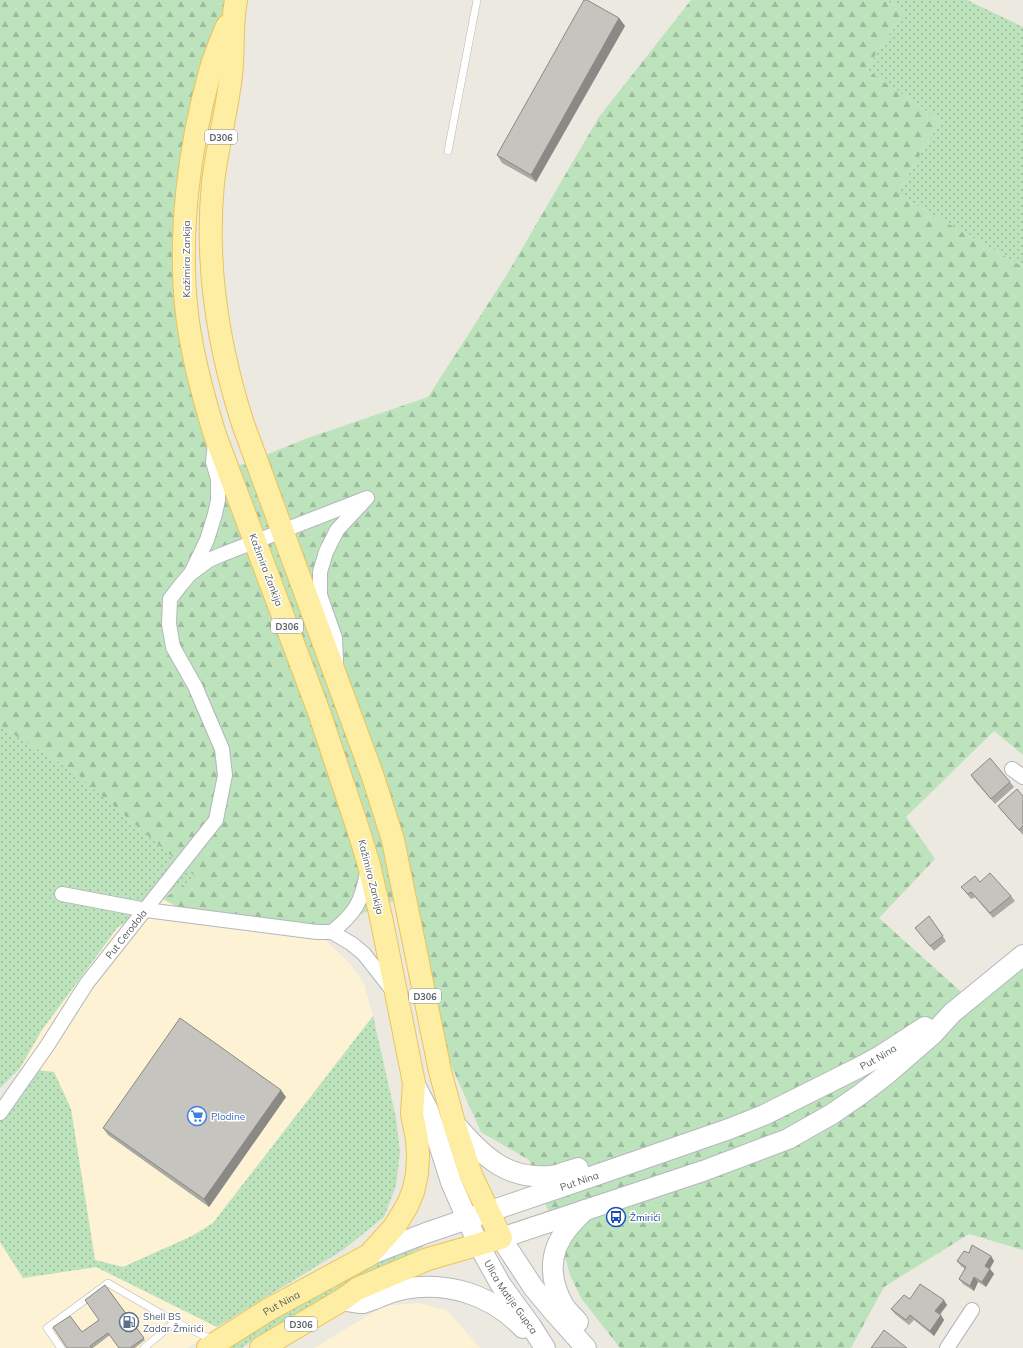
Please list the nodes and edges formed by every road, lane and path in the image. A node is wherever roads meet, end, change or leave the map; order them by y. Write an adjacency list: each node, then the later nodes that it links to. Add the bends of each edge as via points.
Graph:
1 (477, 0): 3 (lane)
2 (235, 2): 4 (main road, Kažimira Zankija / D306, via 210,70 189,180 184,227 187,314 203,395); 5 (main road, Kažimira Zankija / D306, via 231,74 213,182 210,228 212,270 216,311 234,395)
3 (448, 151)
4 (216, 435): 6 (main road, Kažimira Zankija / D306); 7 (street, via 213,462 218,479 218,500 207,540)
5 (282, 530): 6 (street); 8 (main road, Kažimira Zankija / D306); 8 (street, via 367,498 337,530 320,572 320,595 335,638)
6 (255, 541): 7 (street, via 210,560); 9 (main road, Kažimira Zankija / D306, via 319,712)
7 (190, 574): 11 (street, via 170,599 169,624 174,646 195,686 222,749 224,775 216,820)
8 (337, 680): 18 (main road, Kažimira Zankija / D306, via 393,840 440,1070)
9 (369, 865): 12 (street, via 357,907 348,919); 14 (main road, Kažimira Zankija / D306)
10 (62, 894): 11 (street)
11 (146, 910): 12 (street, Put Cerodola); 17 (street, Put Cerodola, via 87,983)
12 (332, 932): 14 (street, via 364,954)
13 (1023, 955): 15 (main road, Put Nina)
14 (396, 995): 16 (main road, Kažimira Zankija / D306)
15 (952, 1013): 19 (main road, Put Nina, via 858,1068 764,1114 694,1142); 20 (main road, Put Nina, via 932,1035 861,1094 832,1114 788,1138 703,1171)
16 (414, 1083): 22 (main road, Kažimira Zankija, via 428,1110 451,1182); 25 (main road, D306, via 412,1114 418,1156 413,1192 395,1226)
17 (0, 1113)
18 (454, 1123): 19 (main road, via 477,1149 508,1170 523,1174 557,1175 586,1166); 21 (main road, Kažimira Zankija / D306, via 471,1176)
19 (608, 1171): 21 (main road, Put Nina)
20 (586, 1209): 23 (main road, Put Nina); 35 (main road, via 567,1229 559,1242 552,1270 556,1289 565,1307 582,1327)
21 (488, 1212): 22 (main road, Put Nina); 23 (main road, D306)
22 (467, 1219): 24 (main road, Ulica Matije Gupca); 25 (main road, Put Nina)
23 (501, 1238): 24 (main road, Put Nina / D306); 34 (main road, via 533,1287)
24 (478, 1244): 26 (main road, Put Nina / D306, via 428,1259 391,1274 357,1289); 30 (main road, Ulica Matije Gupca, via 501,1284)
25 (369, 1255): 29 (main road, Put Nina / D306, via 268,1310)
26 (342, 1300): 30 (main road, via 363,1303 403,1289 422,1287 467,1292 481,1297 515,1319); 33 (main road, Put Nina / D306)
27 (972, 1310): 36 (street)
28 (175, 1322): 29 (lane); 31 (lane, via 108,1283 47,1328); 32 (lane)
29 (212, 1345)
30 (545, 1347)
31 (60, 1348)
32 (144, 1348)
33 (261, 1348)
34 (586, 1348)
35 (589, 1348)
36 (948, 1348)

